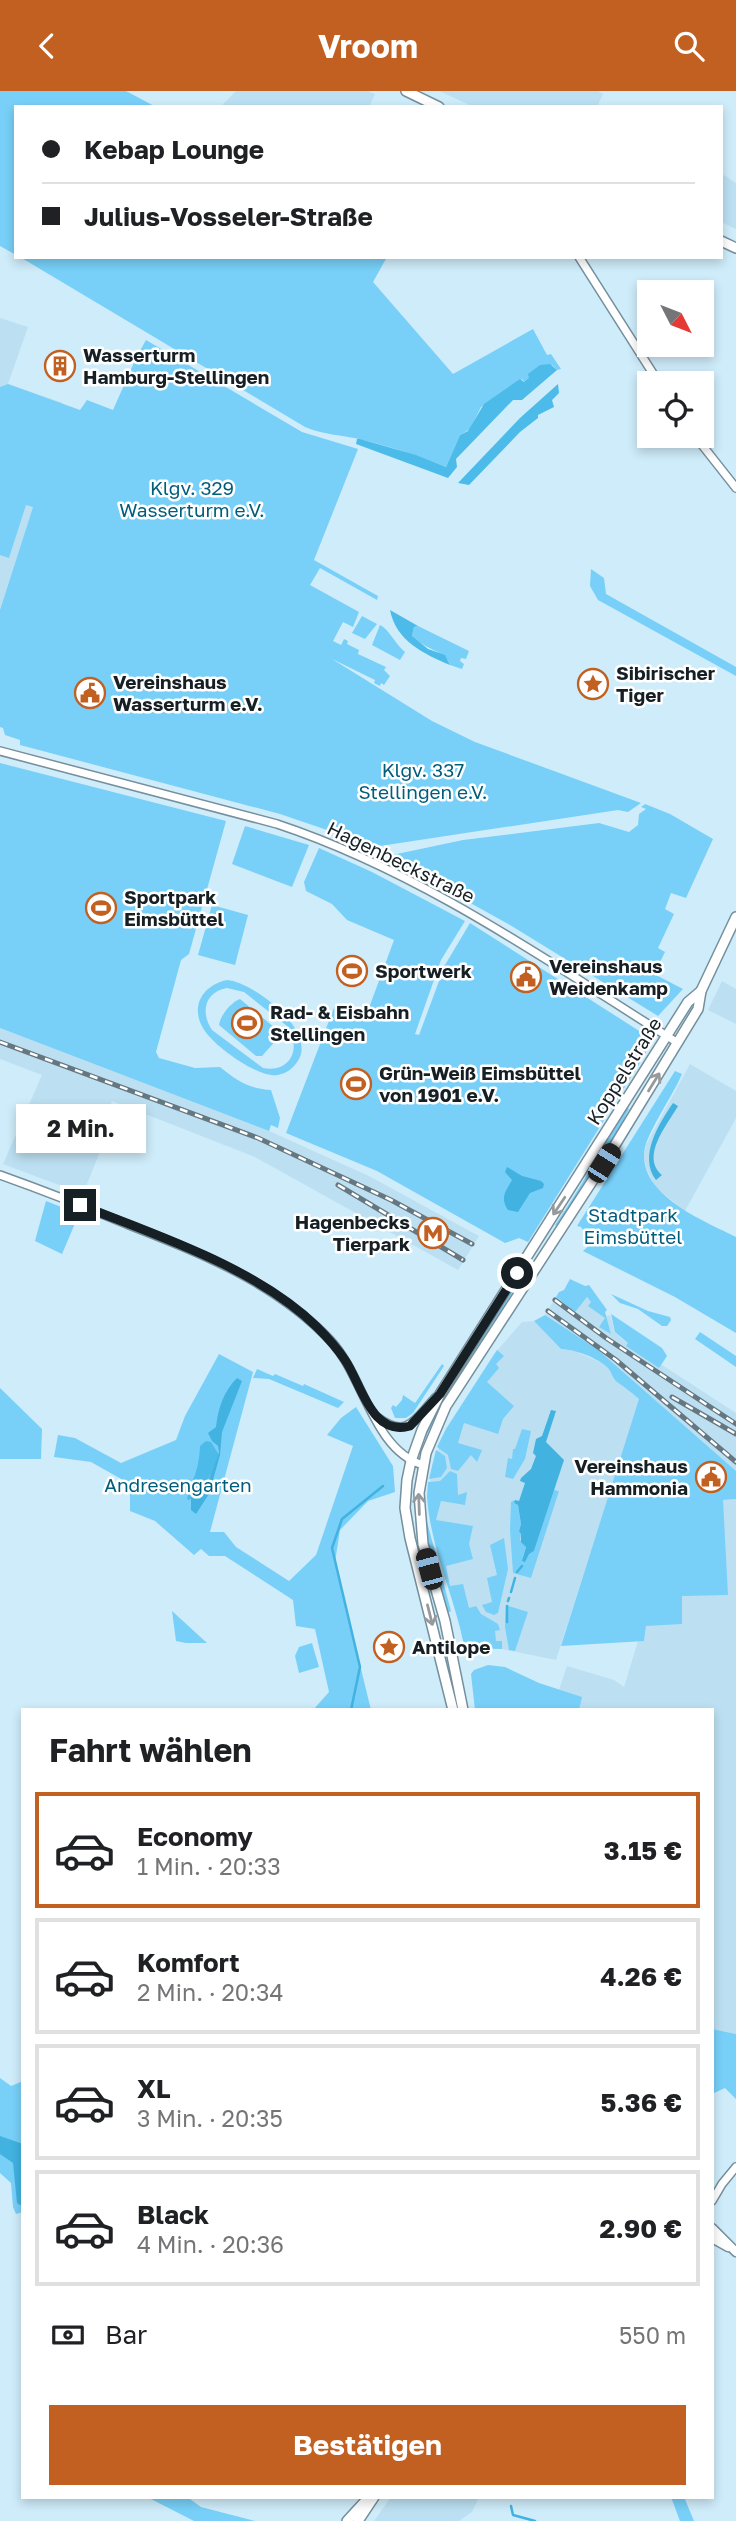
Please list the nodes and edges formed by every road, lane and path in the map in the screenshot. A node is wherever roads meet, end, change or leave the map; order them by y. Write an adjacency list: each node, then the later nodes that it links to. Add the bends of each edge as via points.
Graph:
1 (406, 91): 2 (main road)
2 (435, 105)
3 (580, 259): 4 (street)
4 (651, 371)
5 (704, 448): 6 (street)
6 (736, 488)
7 (0, 751): 10 (street, Hagenbeckstraße, via 317,838 473,915)
8 (736, 917): 9 (main road, Koppelstraße)
9 (701, 991): 10 (main road, Koppelstraße, via 688,1002); 11 (main road, Koppelstraße, via 698,1009)
10 (666, 1036): 11 (street, Hagenbeckstraße); 13 (main road, Koppelstraße, one-way to 13)
11 (678, 1043): 16 (main road, Koppelstraße, one-way to 11, via 446,1406)
12 (0, 1175): 14 (street, via 205,1255 287,1301 346,1361)
13 (440, 1394): 14 (street, via 407,1427 393,1427); 15 (main road, Koppelstraße)
14 (373, 1414): 15 (street, via 396,1450)
15 (411, 1461): 16 (street); 17 (main road, Koppelstraße, one-way to 17, via 407,1524)
16 (423, 1465): 18 (main road, Koppelstraße, one-way to 16, via 423,1544 419,1506)
17 (453, 1708)
18 (463, 1708)
19 (736, 2167): 20 (street)
20 (722, 2184): 21 (street); 22 (street)
21 (714, 2188)
22 (714, 2198)
23 (714, 2230): 25 (main road)
24 (714, 2239): 25 (main road)
25 (734, 2251)
26 (369, 2499): 28 (main road)
27 (370, 2499): 29 (main road)
28 (347, 2521)
29 (358, 2521)

